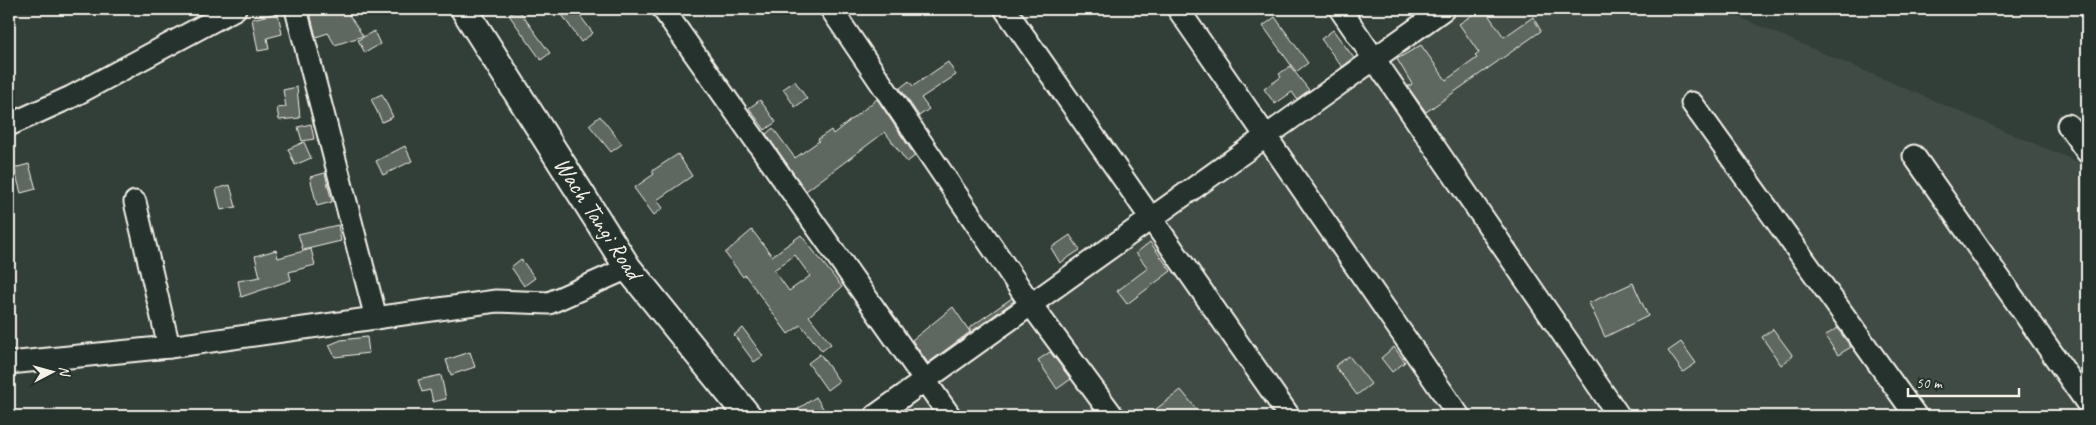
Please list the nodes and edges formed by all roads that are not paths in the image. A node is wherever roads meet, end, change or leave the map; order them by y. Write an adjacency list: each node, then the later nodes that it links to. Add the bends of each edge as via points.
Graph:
1 (235, 9): 12 (street, via 71,97)
2 (296, 9): 21 (street)
3 (464, 9): 19 (main road, Wach Tangi Road)
4 (663, 9): 24 (street)
5 (830, 9): 20 (street)
6 (1005, 9): 18 (street)
7 (1178, 9): 14 (street)
8 (1340, 9): 10 (street)
9 (1444, 9): 10 (street)
10 (1374, 58): 14 (street); 32 (street)
11 (1692, 103): 33 (street)
12 (9, 125)
13 (2068, 125): 15 (street)
14 (1266, 136): 18 (street); 31 (street)
15 (2087, 152)
16 (1914, 156): 25 (street)
17 (135, 202): 22 (street)
18 (1151, 218): 20 (street); 30 (street)
19 (628, 268): 21 (street, via 549,303 496,301); 26 (main road, Wach Tangi Road)
20 (1032, 306): 24 (street); 29 (street)
21 (376, 318): 22 (street)
22 (169, 347): 23 (street)
23 (9, 363)
24 (925, 381): 27 (street); 28 (street)
25 (2087, 403)
26 (748, 416)
27 (876, 416)
28 (950, 416)
29 (1114, 416)
30 (1289, 416)
31 (1459, 416)
32 (1619, 416)
33 (1916, 416)

